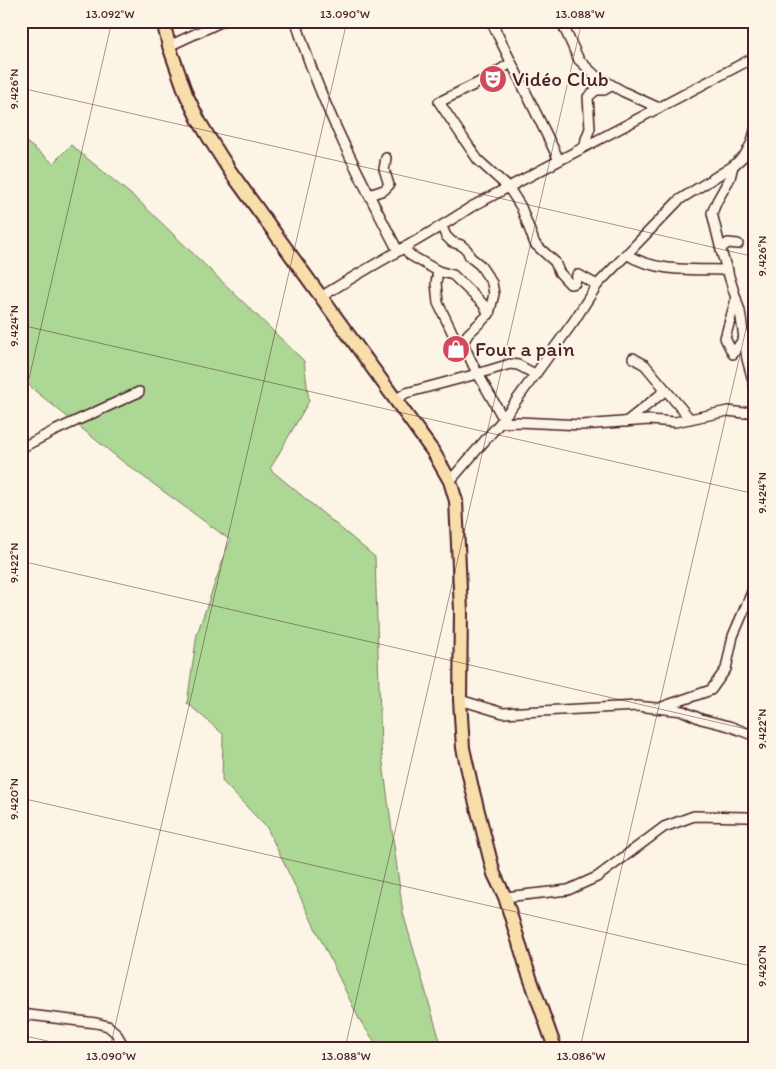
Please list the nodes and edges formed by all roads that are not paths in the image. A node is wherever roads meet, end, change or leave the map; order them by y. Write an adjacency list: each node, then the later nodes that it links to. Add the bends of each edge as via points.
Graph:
1 (163, 21): 6 (highway)
2 (223, 21): 6 (street)
3 (296, 21): 19 (street, via 318,83)
4 (491, 21): 8 (street)
5 (560, 21): 9 (street, via 579,60)
6 (169, 46): 28 (highway, via 199,121 230,171)
7 (755, 57): 10 (street)
8 (511, 63): 16 (street); 18 (street, via 439,102 478,160)
9 (611, 86): 10 (street); 12 (street, via 596,90 588,97 590,128)
10 (659, 108): 12 (street)
11 (755, 130): 14 (street)
12 (586, 146): 16 (street)
13 (755, 149): 14 (street)
14 (745, 155): 17 (street)
15 (386, 158): 19 (street, via 384,169 389,185)
16 (559, 160): 18 (street)
17 (733, 166): 22 (street, via 712,213); 24 (street, via 679,200)
18 (509, 188): 20 (street); 27 (street, via 521,207 535,244 555,262 567,282 575,283 578,275)
19 (369, 195): 23 (street)
20 (442, 226): 23 (street); 30 (street, via 452,242 467,250 492,283 494,294)
21 (738, 244): 22 (street, via 728,243)
22 (721, 248): 25 (street)
23 (401, 249): 26 (street); 28 (street)
24 (626, 254): 25 (street, via 661,268); 27 (street)
25 (728, 270): 29 (street)
26 (438, 272): 30 (street, via 452,275 483,304); 32 (street, via 438,303 454,336)
27 (597, 285): 35 (street)
28 (321, 297): 39 (highway)
29 (736, 299): 31 (street); 31 (street, via 726,338 733,354)
30 (489, 314): 32 (street)
31 (745, 338): 36 (street)
32 (463, 343): 34 (street)
33 (634, 358): 37 (street, via 645,365)
34 (477, 374): 35 (street, via 514,363); 39 (street, via 406,392); 42 (street)
35 (535, 374): 42 (street)
36 (755, 388)
37 (666, 390): 41 (street); 43 (street)
38 (139, 392): 44 (street)
39 (395, 400): 45 (highway)
40 (755, 402): 41 (street, via 750,412 728,411)
41 (690, 419): 43 (street)
42 (501, 420): 43 (street, via 582,425); 45 (street)
43 (626, 422)
44 (21, 448)
45 (450, 481): 47 (highway, via 456,501 461,611)
46 (755, 585): 48 (street, via 733,636 726,669 711,690)
47 (460, 700): 48 (street, via 503,713); 51 (highway, via 463,748 472,788 494,874)
48 (659, 707): 49 (street, via 683,711)
49 (755, 736)
50 (755, 819): 51 (street, via 694,816 664,827 597,877 568,890)
51 (505, 897): 54 (highway)
52 (21, 1014): 53 (street, via 96,1022 116,1033)
53 (125, 1048)
54 (555, 1048)

